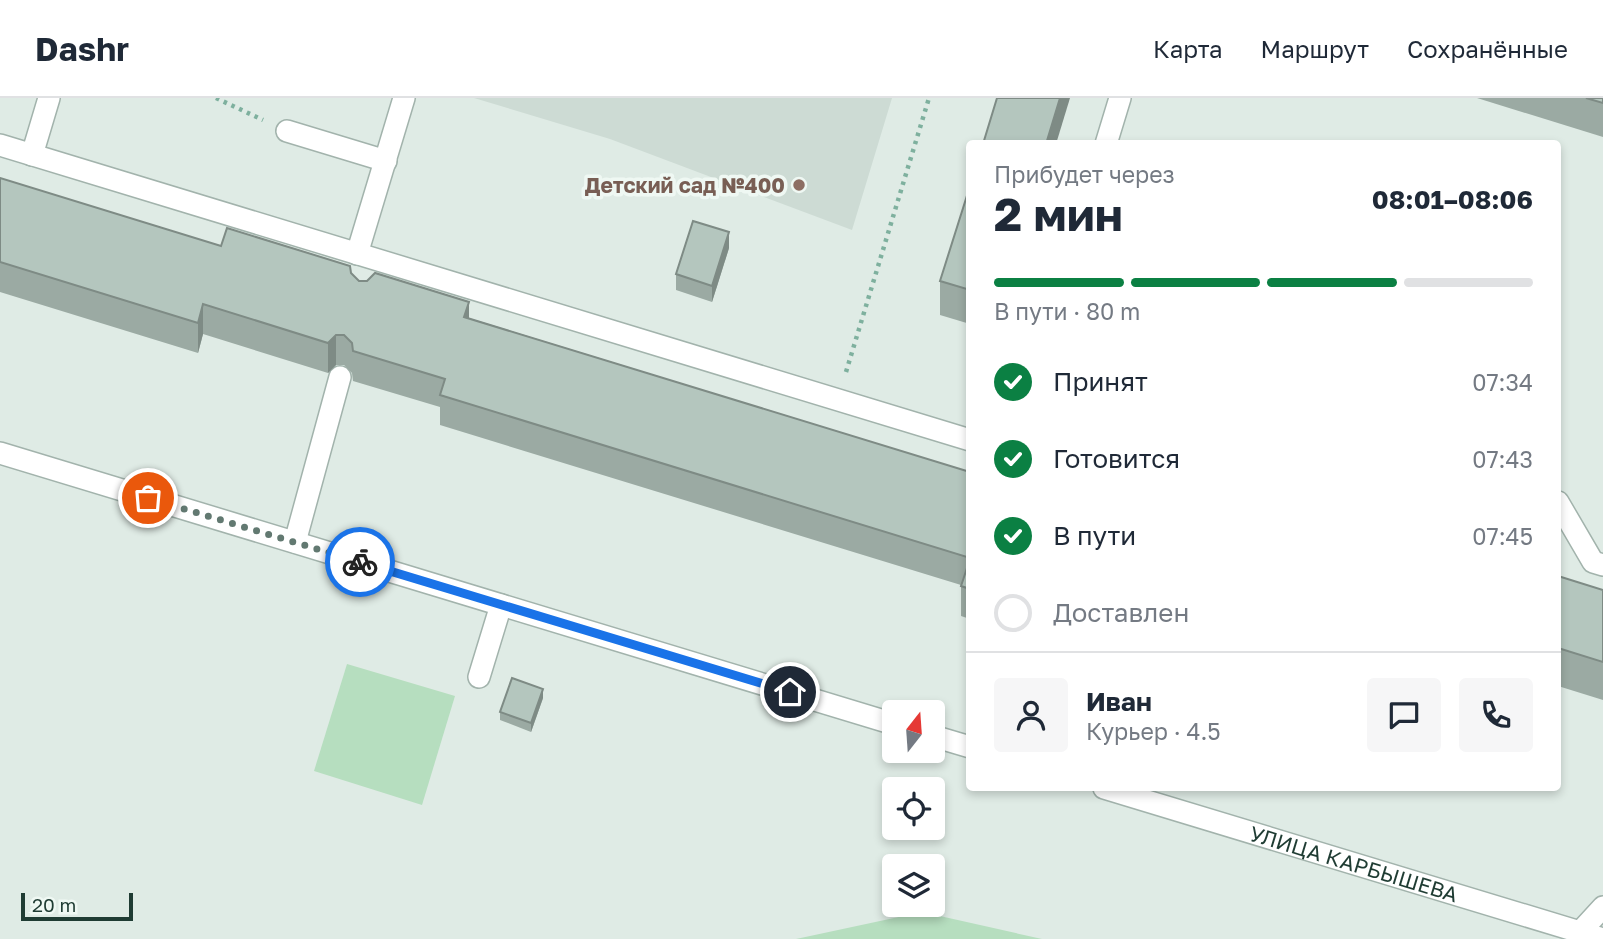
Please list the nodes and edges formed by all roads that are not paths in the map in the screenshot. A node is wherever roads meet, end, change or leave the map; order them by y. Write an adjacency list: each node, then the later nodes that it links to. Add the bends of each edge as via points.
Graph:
1 (49, 98): 7 (street)
2 (404, 98): 8 (street)
3 (1119, 98): 5 (street)
4 (287, 131): 8 (street)
5 (1107, 140)
6 (0, 145): 7 (street)
7 (32, 155): 9 (street)
8 (386, 161): 9 (street)
9 (367, 264): 11 (street)
10 (340, 377): 14 (street)
11 (966, 439)
12 (0, 453): 14 (street)
13 (1561, 507): 15 (street, via 1593,562)
14 (295, 542): 16 (street)
15 (1603, 565)
16 (501, 605): 17 (street); 18 (street)
17 (479, 677)
18 (882, 720)
19 (945, 740): 20 (street)
20 (966, 746)
21 (1114, 791): 23 (street, УЛИЦА КАРБЫШЕВА)
22 (1603, 907): 23 (street)
23 (1580, 932): 24 (street, УЛИЦА КАРБЫШЕВА)
24 (1603, 939)

